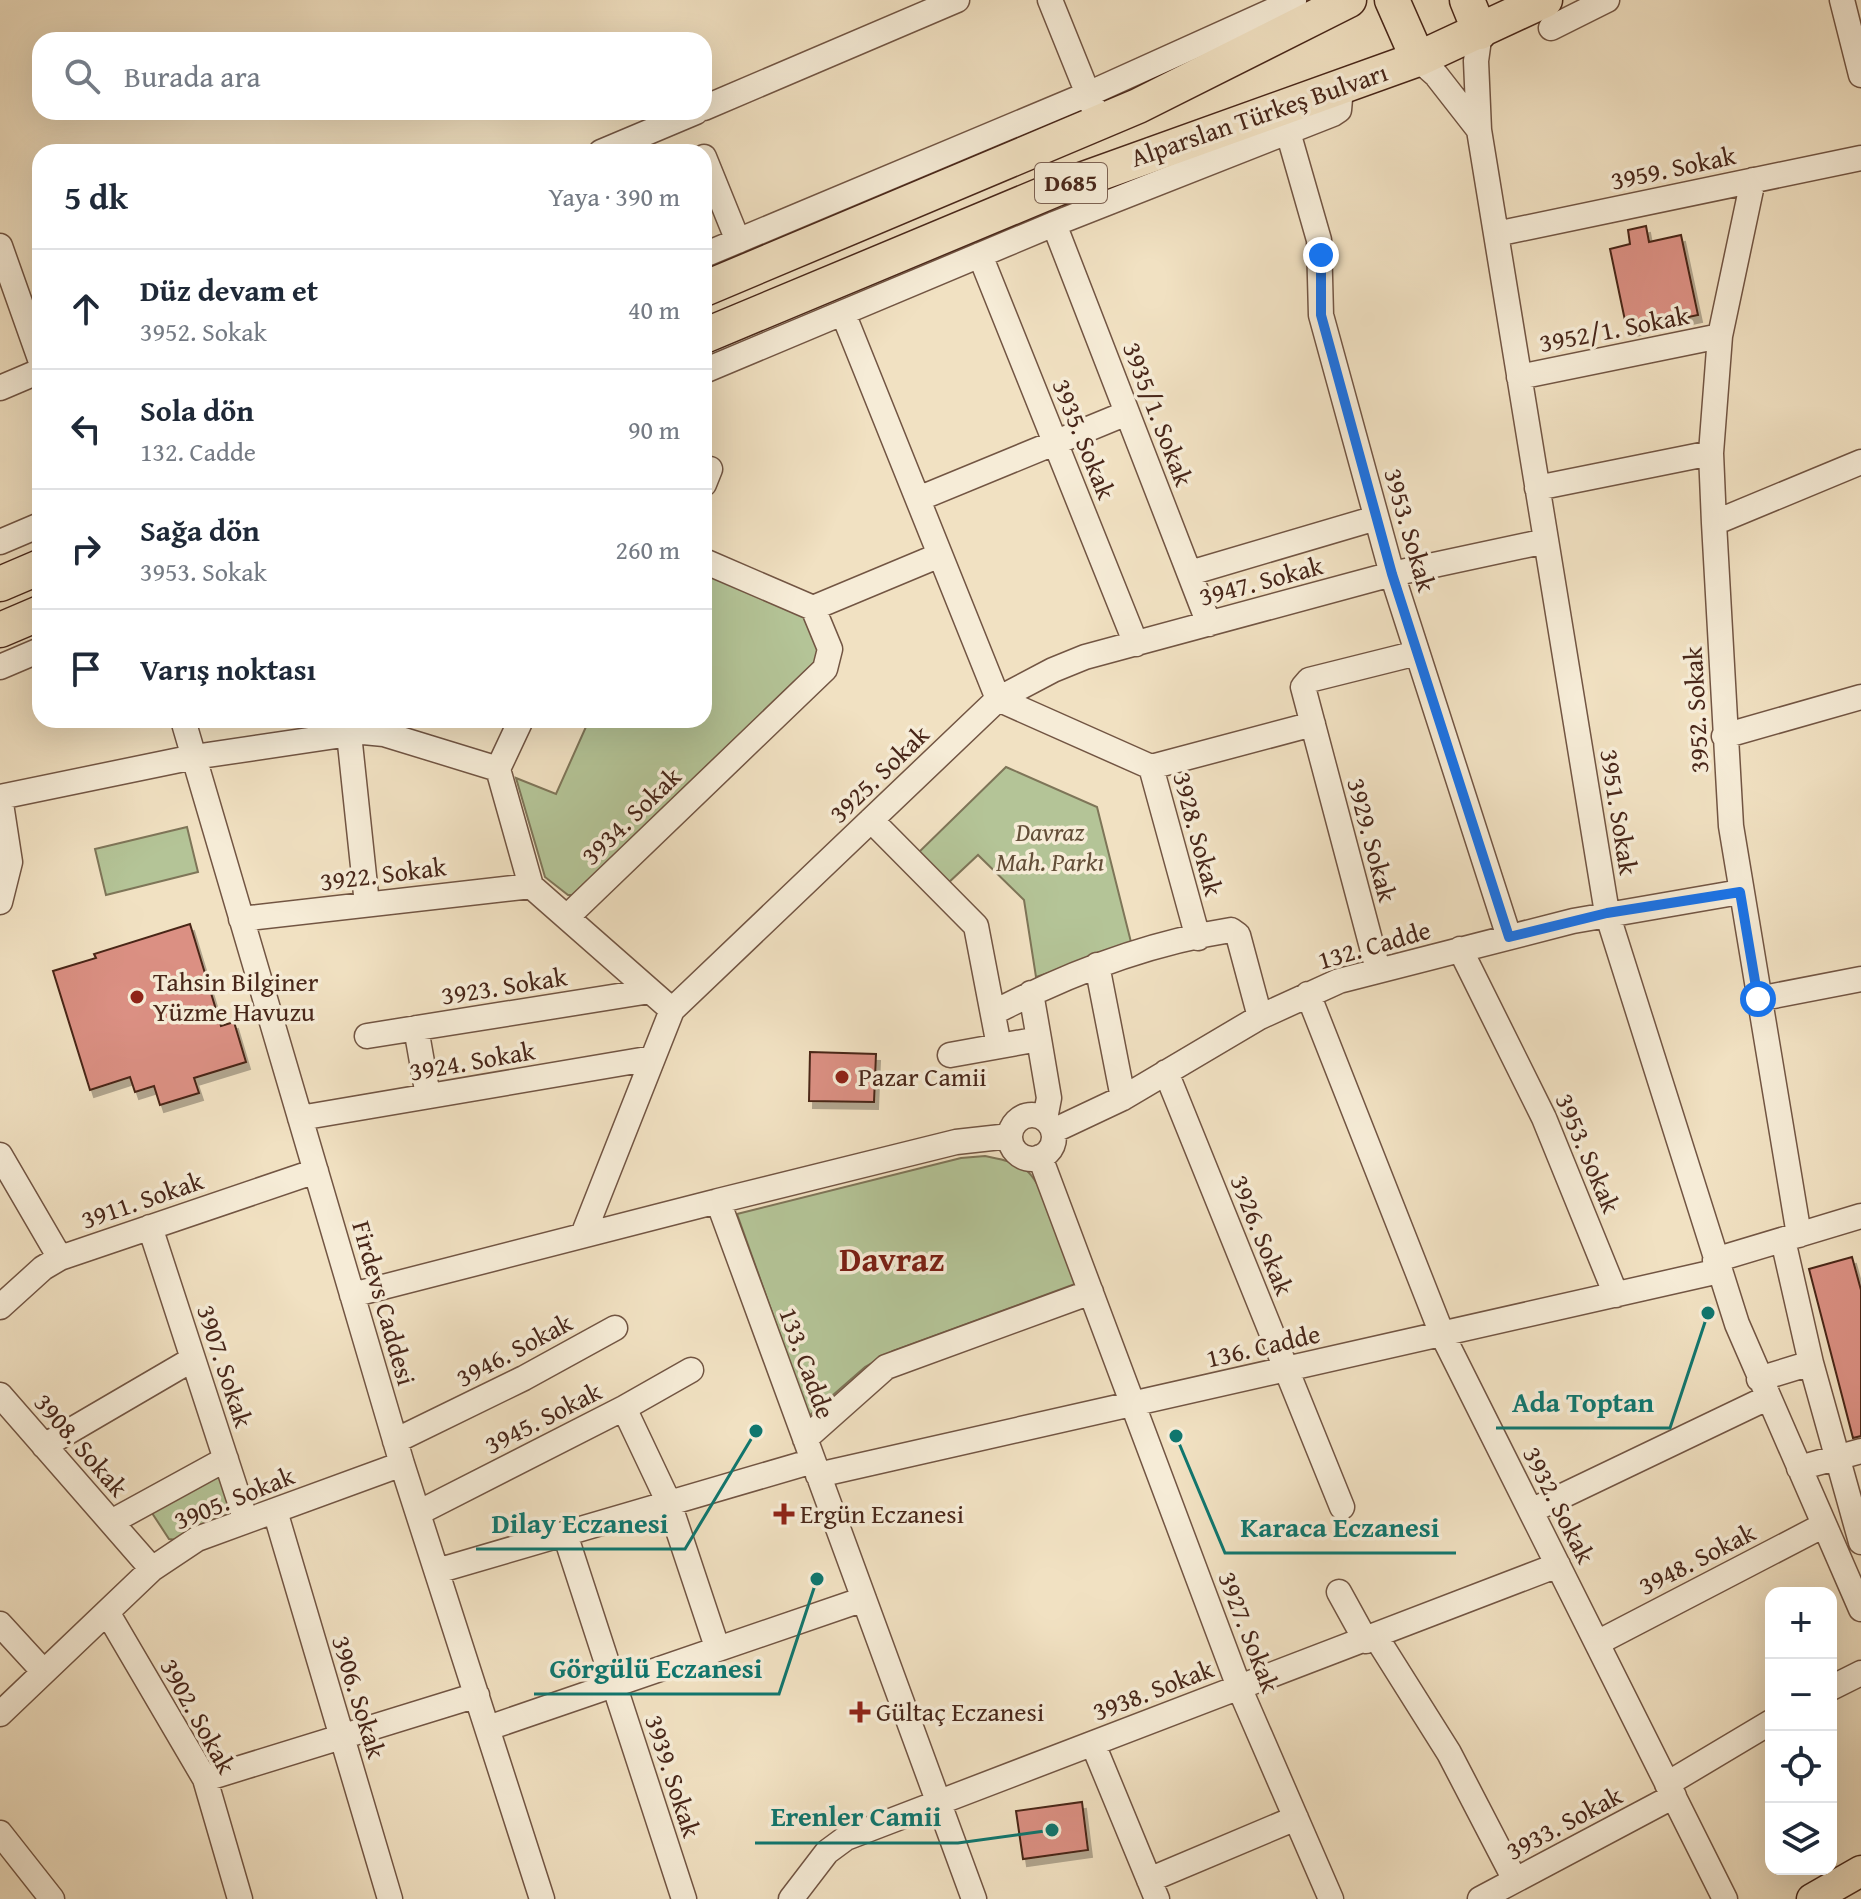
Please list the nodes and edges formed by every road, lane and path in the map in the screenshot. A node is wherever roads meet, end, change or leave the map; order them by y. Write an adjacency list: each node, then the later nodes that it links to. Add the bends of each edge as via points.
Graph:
1 (957, 0): 14 (street)
2 (1050, 0): 15 (street)
3 (1349, 0): 15 (highway, Alparslan Türkeş Bulvarı / D685, via 1255,50)
4 (1392, 0): 11 (highway)
5 (1467, 0): 10 (highway)
6 (1607, 0): 9 (street)
7 (1842, 0): 12 (street)
8 (1294, 1): 15 (street)
9 (1548, 14): 10 (highway, Alparslan Türkeş Bulvarı / D685)
10 (1480, 32): 11 (highway, Alparslan Türkeş Bulvarı / D685); 18 (street, 3951. Sokak)
11 (1418, 59): 13 (highway, Alparslan Türkeş Bulvarı / D685); 18 (street, 3951. Sokak)
12 (1860, 69)
13 (1341, 88): 19 (street, via 1337,112); 34 (highway, Alparslan Türkeş Bulvarı / D685, via 1056,189)
14 (712, 105)
15 (1093, 108): 27 (street); 32 (highway, Alparslan Türkeş Bulvarı / D685)
16 (677, 120): 20 (street)
17 (697, 120): 21 (street)
18 (1479, 130): 26 (street, 3951. Sokak)
19 (1288, 132): 25 (street); 47 (street, 3953. Sokak, via 1319,240 1321,315)
20 (620, 144)
21 (701, 144)
22 (1861, 158): 24 (street, 3959. Sokak)
23 (712, 176): 27 (street)
24 (1753, 180): 26 (street, 3959. Sokak); 35 (street, 3952. Sokak)
25 (1054, 224): 30 (street); 41 (street, 3935/1. Sokak)
26 (1496, 234): 39 (street, 3951. Sokak)
27 (738, 241): 29 (street)
28 (0, 246): 31 (street)
29 (712, 252)
30 (980, 255): 33 (street); 42 (street, 3935. Sokak)
31 (4, 274): 36 (street)
32 (712, 285)
33 (843, 313): 37 (street); 46 (street)
34 (712, 333)
35 (1720, 336): 39 (street, 3952/1. Sokak); 43 (street, 3952. Sokak)
36 (32, 340)
37 (712, 368)
38 (32, 374): 40 (street)
39 (1519, 377): 45 (street, 3951. Sokak)
40 (0, 388)
41 (1127, 413): 42 (street); 55 (street, 3935/1. Sokak)
42 (1055, 442): 46 (street); 62 (street, 3935. Sokak)
43 (1711, 453): 45 (street); 48 (street, 3952. Sokak)
44 (1861, 462): 48 (street)
45 (1537, 488): 50 (street, 3951. Sokak)
46 (918, 499): 52 (street)
47 (1376, 518): 55 (street); 56 (street, 3953. Sokak)
48 (1714, 523): 72 (street, 3952. Sokak)
49 (32, 528): 51 (street)
50 (1546, 541): 56 (street, 3947. Sokak); 82 (street, 3951. Sokak)
51 (0, 542)
52 (940, 555): 58 (street); 67 (street)
53 (712, 564): 58 (street)
54 (32, 570): 57 (highway)
55 (1190, 573): 60 (street, 3935/1. Sokak)
56 (1392, 574): 60 (street, 3947. Sokak); 64 (street, 3953. Sokak)
57 (0, 584)
58 (813, 608): 83 (street, 3934. Sokak, via 830,649 825,669)
59 (32, 616): 61 (highway)
60 (1209, 624): 62 (street, 3947. Sokak)
61 (0, 630)
62 (1136, 644): 67 (street, 3947. Sokak, via 1053,670)
63 (32, 653): 65 (street)
64 (1417, 653): 68 (street, 3929. Sokak, via 1306,681); 85 (street, 3953. Sokak)
65 (0, 667)
66 (1861, 697): 72 (street)
67 (998, 699): 74 (street, 3928. Sokak); 77 (street, 3925. Sokak)
68 (1313, 724): 74 (street); 89 (street, 3929. Sokak)
69 (185, 728): 73 (street, Firdevs Caddesi)
70 (517, 728): 75 (street)
71 (349, 734): 73 (street); 75 (street, via 384,734); 81 (street)
72 (1724, 736): 79 (street, 3952. Sokak)
73 (194, 757): 76 (street); 84 (street, Firdevs Caddesi)
74 (1151, 767): 86 (street, 3928. Sokak)
75 (498, 769): 78 (street)
76 (0, 797): 80 (street, via 10,862)
77 (871, 820): 95 (street, 3925. Sokak); 96 (street, via 976,926)
78 (531, 886): 81 (street, 3922. Sokak); 83 (street)
79 (1740, 892): 82 (street, 132. Cadde); 94 (street, 3952. Sokak)
80 (0, 902)
81 (367, 904): 84 (street, 3922. Sokak)
82 (1607, 913): 85 (street, 132. Cadde); 119 (street, 3951. Sokak)
83 (567, 917): 91 (street)
84 (241, 919): 107 (street, Firdevs Caddesi)
85 (1509, 937): 87 (street, 132. Cadde)
86 (1198, 938): 88 (street, 3928. Sokak); 97 (street, 3928. Sokak, via 1236,932)
87 (1460, 949): 89 (street, 132. Cadde); 122 (street, 3953. Sokak, via 1544,1118)
88 (1097, 965): 92 (street, 3928. Sokak); 106 (street)
89 (1378, 970): 93 (street, 132. Cadde)
90 (1861, 979): 94 (street)
91 (650, 991): 95 (street); 98 (street, 3923. Sokak)
92 (1031, 993): 96 (street, 3928. Sokak); 100 (street)
93 (1308, 994): 97 (street, 132. Cadde); 125 (street, 3932. Sokak)
94 (1758, 999): 117 (street, 3952. Sokak)
95 (672, 1010): 103 (street, 3925. Sokak)
96 (993, 1013): 101 (street)
97 (1260, 1017): 104 (street, 132. Cadde)
98 (416, 1028): 99 (street, 3923. Sokak); 105 (street)
99 (367, 1036)
100 (1039, 1039): 101 (street); 108 (street)
101 (999, 1046): 102 (street)
102 (950, 1055)
103 (653, 1058): 105 (street, 3924. Sokak); 116 (street, 3925. Sokak)
104 (1166, 1072): 106 (street, 132. Cadde); 128 (street, 3926. Sokak)
105 (428, 1096): 107 (street, 3924. Sokak)
106 (1123, 1098): 108 (street, 132. Cadde)
107 (300, 1118): 112 (street, Firdevs Caddesi)
108 (1049, 1125): 109 (street, via 1025,1116 1013,1125); 111 (street, via 1052,1145)
109 (1010, 1136): 111 (street, via 1022,1156); 113 (street, via 956,1142)
110 (0, 1155): 118 (street)
111 (1040, 1157): 120 (street, 3927. Sokak)
112 (316, 1171): 115 (street, 3911. Sokak); 121 (street, Firdevs Caddesi)
113 (718, 1201): 116 (street); 137 (street, 133. Cadde)
114 (1859, 1224): 117 (street, 136. Cadde)
115 (150, 1227): 118 (street, 3911. Sokak); 126 (street, 3907. Sokak)
116 (583, 1235): 121 (street)
117 (1791, 1237): 119 (street, 136. Cadde); 127 (street, 3952. Sokak)
118 (60, 1258): 123 (street, 3911. Sokak)
119 (1717, 1266): 122 (street, 136. Cadde); 130 (street, 3951. Sokak)
120 (1091, 1292): 132 (street, 3927. Sokak); 137 (street, via 886,1367)
121 (352, 1295): 136 (street, Firdevs Caddesi)
122 (1616, 1295): 125 (street, 136. Cadde)
123 (0, 1307)
124 (615, 1328): 136 (street, 3946. Sokak)
125 (1442, 1334): 128 (street, 136. Cadde); 144 (street, 3932. Sokak)
126 (193, 1359): 134 (street); 139 (street, 3907. Sokak)
127 (1811, 1363): 130 (street); 138 (street, 3952. Sokak)
128 (1286, 1369): 132 (street, 136. Cadde); 142 (street, 3926. Sokak)
129 (691, 1370): 133 (street, 3945. Sokak)
130 (1763, 1389): 140 (street, 3951. Sokak); 144 (street)
131 (0, 1395): 134 (street, 3908. Sokak)
132 (1133, 1404): 137 (street, 136. Cadde); 166 (street, 3927. Sokak)
133 (624, 1408): 141 (street); 145 (street, 3945. Sokak)
134 (44, 1446): 147 (street, 3908. Sokak)
135 (1861, 1451): 138 (street)
136 (398, 1453): 143 (street, 3905. Sokak); 145 (street, Firdevs Caddesi)
137 (812, 1458): 141 (street, 136. Cadde); 155 (street, 133. Cadde)
138 (1835, 1458): 140 (street); 150 (street, 3952. Sokak)
139 (226, 1459): 146 (street, 3907. Sokak); 147 (street)
140 (1799, 1468): 148 (street, 3951. Sokak)
141 (669, 1503): 149 (street, 136. Cadde); 161 (street)
142 (1342, 1507)
143 (275, 1511): 146 (street, 3905. Sokak); 171 (street, 3906. Sokak)
144 (1531, 1511): 151 (street, 3932. Sokak)
145 (418, 1513): 153 (street, Firdevs Caddesi)
146 (246, 1521): 152 (street, 3905. Sokak, via 197,1539)
147 (111, 1522): 152 (street, 3908. Sokak)
148 (1824, 1525): 156 (street, 3951. Sokak); 160 (street, 3948. Sokak)
149 (565, 1534): 153 (street, 136. Cadde); 164 (street, 3939. Sokak)
150 (1861, 1542)
151 (1558, 1565): 159 (street, 3938. Sokak); 160 (street, 3932. Sokak)
152 (152, 1569): 157 (street, 3905. Sokak)
153 (437, 1571): 167 (street, Firdevs Caddesi)
154 (1339, 1592): 159 (street)
155 (864, 1599): 161 (street); 175 (street, 133. Cadde)
156 (1860, 1606)
157 (107, 1612): 162 (street, 3905. Sokak); 173 (street, 3902. Sokak)
158 (0, 1624): 162 (street)
159 (1371, 1639): 166 (street, 3938. Sokak); 179 (street, via 1449,1753)
160 (1597, 1643): 174 (street, 3932. Sokak)
161 (717, 1647): 164 (street)
162 (44, 1672): 168 (street, 3905. Sokak)
163 (1861, 1673): 165 (street)
164 (614, 1684): 170 (street); 186 (street, 3939. Sokak)
165 (1837, 1685)
166 (1239, 1687): 172 (street, 3938. Sokak); 176 (street, 3927. Sokak)
167 (477, 1695): 170 (street, Firdevs Caddesi); 171 (street)
168 (0, 1714)
169 (1765, 1726): 174 (street, 3933. Sokak)
170 (488, 1728): 185 (street, Firdevs Caddesi)
171 (342, 1737): 173 (street); 184 (street, 3906. Sokak)
172 (1093, 1744): 175 (street, 3938. Sokak); 180 (street)
173 (205, 1779): 183 (street, 3902. Sokak)
174 (1670, 1790): 179 (street, 3933. Sokak); 190 (street, 3932. Sokak)
175 (939, 1803): 181 (street, 3938. Sokak, via 836,1843); 187 (street, 133. Cadde)
176 (1296, 1818): 180 (street); 188 (street, 3927. Sokak)
177 (0, 1833): 182 (street)
178 (1861, 1871): 191 (main road)
179 (1515, 1880): 189 (street, 3933. Sokak)
180 (1153, 1890)
181 (797, 1896)
182 (52, 1899)
183 (240, 1899)
184 (390, 1899)
185 (542, 1899)
186 (684, 1899)
187 (974, 1899)
188 (1331, 1899)
189 (1480, 1899)
190 (1725, 1899)
191 (1812, 1899)

